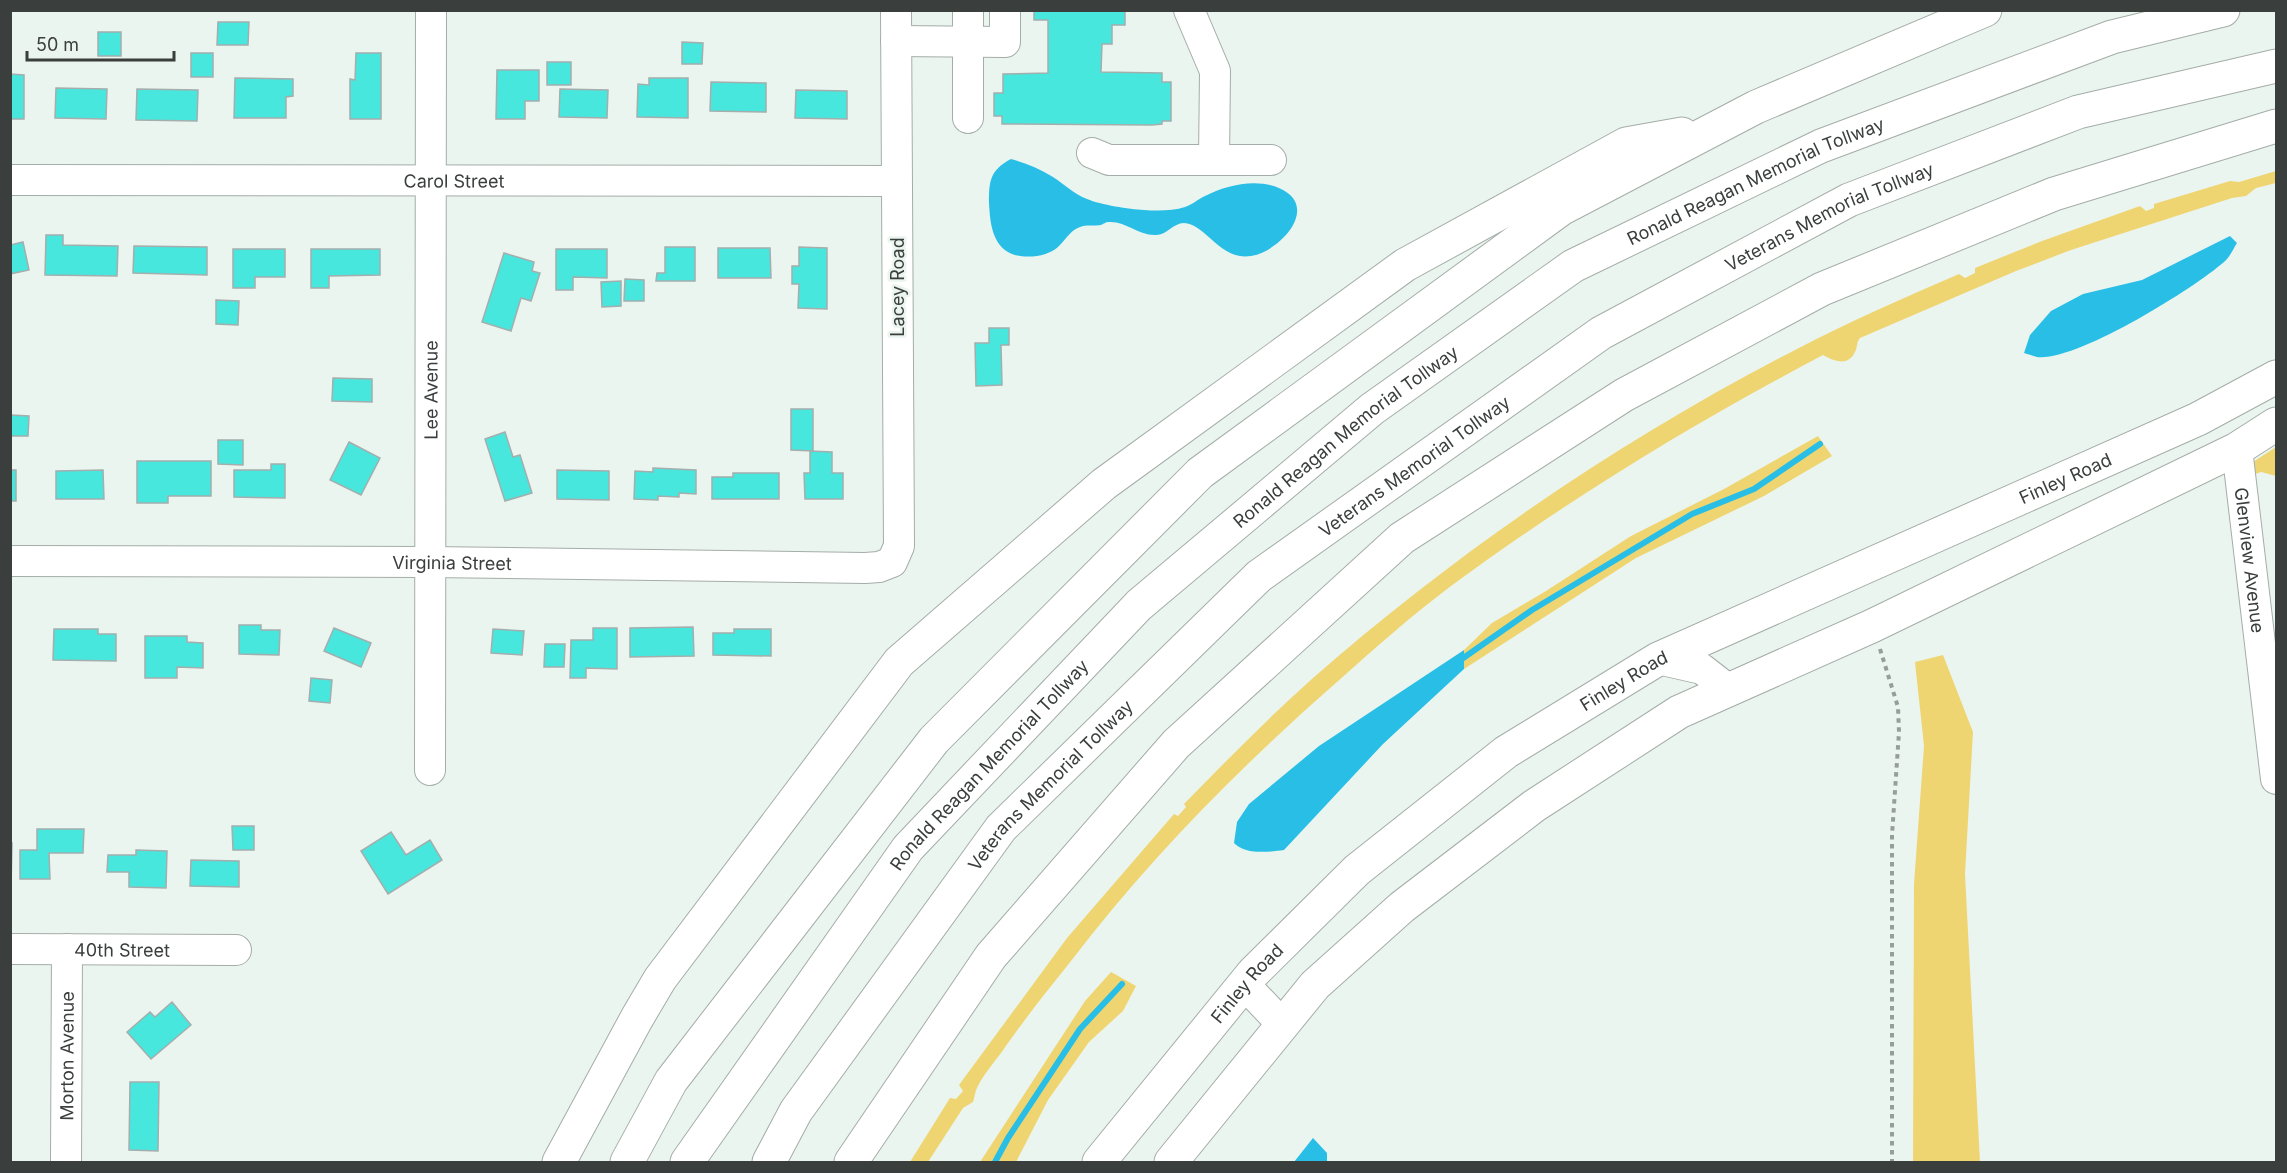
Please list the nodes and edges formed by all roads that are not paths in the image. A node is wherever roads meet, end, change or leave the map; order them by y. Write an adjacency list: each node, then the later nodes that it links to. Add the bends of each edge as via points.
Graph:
1 (431, 10): 18 (street, Lee Avenue)
2 (896, 10): 8 (street, Lacey Road)
3 (968, 10): 9 (street)
4 (1005, 10): 9 (street, via 1005,42)
5 (1189, 10): 15 (street, via 1215,72)
6 (1985, 10): 13 (main road)
7 (2223, 10): 38 (main road, Ronald Reagan Memorial Tollway, via 2112,37 1821,146 1573,267 1372,409 1139,605 908,848)
8 (896, 41): 9 (street); 19 (street, Lacey Road)
9 (968, 42): 11 (street)
10 (2277, 66): 39 (main road, Veterans Memorial Tollway, via 2078,112 1849,200 1601,333 1259,576 1001,828 796,1111)
11 (968, 118)
12 (2277, 126): 40 (main road, via 2054,194 1822,289 1624,395 1402,538 1176,744 991,956)
13 (1716, 127): 35 (main road, via 1626,144 1406,265 1104,484 899,662 660,979); 37 (main road, via 1561,209 1200,473 934,740 671,1081)
14 (1092, 153): 15 (street, via 1109,160)
15 (1214, 160): 16 (street)
16 (1271, 160)
17 (10, 180): 18 (street, Carol Street)
18 (430, 181): 19 (street, Carol Street); 24 (street, Lee Avenue)
19 (897, 181): 25 (street, Lacey Road, via 899,546)
20 (2277, 377): 26 (main road, Finley Road, via 2198,419)
21 (2277, 424): 22 (main road)
22 (2237, 449): 27 (main road, via 1872,626); 29 (street, Glenview Avenue)
23 (10, 561): 24 (street, Virginia Street)
24 (430, 561): 25 (street, Virginia Street, via 865,568); 28 (street, Lee Avenue)
25 (892, 562)
26 (1658, 659): 27 (street, via 1702,669); 33 (main road, Finley Road, via 1497,759 1357,870)
27 (1729, 690): 34 (main road, via 1679,712 1534,806 1402,907 1315,986)
28 (430, 770)
29 (2277, 779)
30 (10, 949): 31 (street, 40th Street)
31 (67, 949): 32 (street, 40th Street); 36 (street, Morton Avenue)
32 (236, 950)
33 (1244, 984): 34 (street); 41 (main road, Finley Road)
34 (1283, 1025): 42 (main road)
35 (566, 1149)
36 (66, 1162)
37 (627, 1162)
38 (687, 1162)
39 (769, 1162)
40 (851, 1162)
41 (1099, 1162)
42 (1171, 1162)

